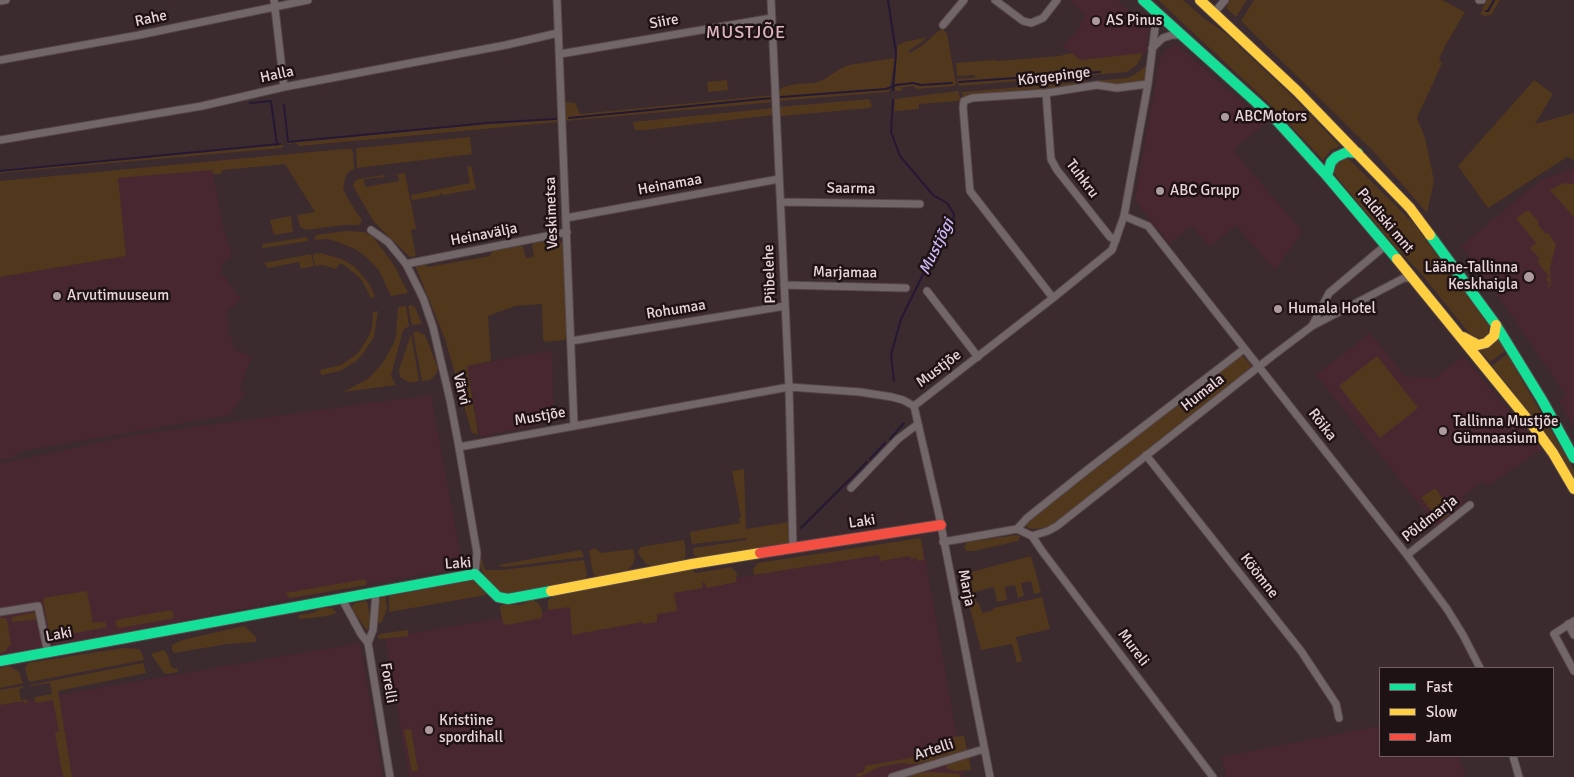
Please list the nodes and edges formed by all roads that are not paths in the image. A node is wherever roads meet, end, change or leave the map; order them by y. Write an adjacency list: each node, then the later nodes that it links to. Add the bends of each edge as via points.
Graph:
1 (6, 0): 11 (street)
2 (308, 0): 12 (street, Rahe)
3 (557, 0): 17 (street, Veskimetsa)
4 (771, 0): 15 (street, Piibelehe)
5 (964, 0): 16 (street)
6 (995, 0): 7 (street, via 1023,21 1031,23 1043,18)
7 (1057, 0)
8 (1143, 0): 13 (main road, Paldiski mnt)
9 (1200, 0): 14 (main road, Paldiski mnt)
10 (1225, 0): 14 (street)
11 (0, 1)
12 (274, 4): 21 (street, Rahe, via 139,36); 23 (street)
13 (1156, 12): 18 (main road, Paldiski mnt); 19 (street, Mustjõe)
14 (1214, 13): 26 (main road, Paldiski mnt)
15 (772, 18): 20 (street, Siire); 28 (street, Piibelehe)
16 (943, 25)
17 (558, 33): 20 (street, Veskimetsa); 23 (street, Halla)
18 (1183, 35): 19 (street, via 1164,38); 27 (main road, Paldiski mnt, via 1277,121)
19 (1152, 48): 22 (street, Mustjõe)
20 (560, 54): 32 (street, Veskimetsa)
21 (0, 60)
22 (1148, 84): 24 (street, Kõrgepinge, via 1117,88 1097,85); 31 (street, Mustjõe)
23 (284, 87): 25 (street, Halla, via 202,106)
24 (1046, 93): 35 (street, Tuhkru, via 1051,159 1110,237); 42 (street, Kõrgepinge, via 972,98 964,101 963,106 970,191)
25 (0, 140)
26 (1358, 154): 27 (main road, via 1347,152 1336,157); 44 (main road, Paldiski mnt, via 1410,208)
27 (1327, 176): 36 (main road, Paldiski mnt)
28 (779, 180): 29 (street, Piibelehe); 32 (street, Heinamaa)
29 (782, 202): 30 (street, Saarma); 39 (street, Piibelehe)
30 (920, 204)
31 (1124, 216): 35 (street, Mustjõe); 48 (street, Rõika, via 1148,226)
32 (566, 218): 34 (street, Veskimetsa)
33 (371, 230): 37 (street, Värvi, via 388,242)
34 (567, 232): 37 (street, Heinavälja); 47 (street, Veskimetsa)
35 (1116, 240): 42 (street, Mustjõe, via 1112,250)
36 (1386, 245): 38 (main road, Paldiski mnt); 45 (street, via 1329,293)
37 (406, 264): 55 (street, Värvi, via 433,327)
38 (1413, 278): 45 (street, Humala, via 1404,278); 46 (main road, Paldiski mnt)
39 (784, 285): 40 (street, Marjamaa); 43 (street, Piibelehe)
40 (906, 288)
41 (927, 291): 49 (street)
42 (1054, 298): 49 (street, Mustjõe)
43 (785, 306): 47 (street, Rohumaa); 51 (street, Piibelehe)
44 (1496, 325): 46 (main road, via 1494,336 1478,345); 57 (main road, Paldiski mnt)
45 (1312, 326): 50 (street, Humala)
46 (1459, 334): 59 (main road, Paldiski mnt, via 1537,432)
47 (571, 341): 54 (street, Veskimetsa)
48 (1244, 349): 50 (street, Rõika); 62 (street, Humala, via 1027,518)
49 (978, 357): 52 (street, Mustjõe)
50 (1259, 367): 56 (street, Humala); 66 (street, Rõika)
51 (789, 387): 52 (street, Mustjõe, via 868,393 892,397); 54 (street, Mustjõe); 65 (street, Piibelehe)
52 (914, 406): 53 (street, Marja)
53 (918, 424): 58 (street, via 898,439); 61 (street, Marja)
54 (574, 425): 55 (street, Mustjõe)
55 (459, 447): 67 (street, Värvi, via 477,553)
56 (1146, 456): 63 (street, Humala, via 1057,526); 78 (street, Köömne, via 1300,651 1336,704)
57 (1574, 458)
58 (851, 488)
59 (1574, 489)
60 (1470, 505): 66 (street, Põldmarja)
61 (941, 525): 64 (street, Marja); 65 (main road, Laki)
62 (1018, 529): 63 (street); 64 (street)
63 (1032, 536): 84 (street, Mureli)
64 (943, 542): 79 (street, Marja)
65 (793, 548): 67 (main road, Laki, via 508,599 498,596)
66 (1407, 555): 76 (street, Rõika, via 1463,635)
67 (476, 574): 68 (main road, Laki)
68 (376, 592): 69 (main road, Laki); 73 (street, via 373,630)
69 (342, 599): 73 (street, Forelli); 74 (main road, Laki)
70 (0, 612): 74 (street, via 38,606)
71 (1571, 623): 72 (street); 77 (street, via 1554,634)
72 (1574, 635)
73 (368, 643): 81 (street, Forelli)
74 (48, 653): 75 (main road, Laki)
75 (0, 661)
76 (1479, 667)
77 (1574, 671)
78 (1339, 718)
79 (984, 749): 82 (street, Artelli); 83 (street, Marja)
80 (1513, 757): 85 (street)
81 (390, 777)
82 (892, 777)
83 (990, 777)
84 (1213, 777)
85 (1519, 777)

